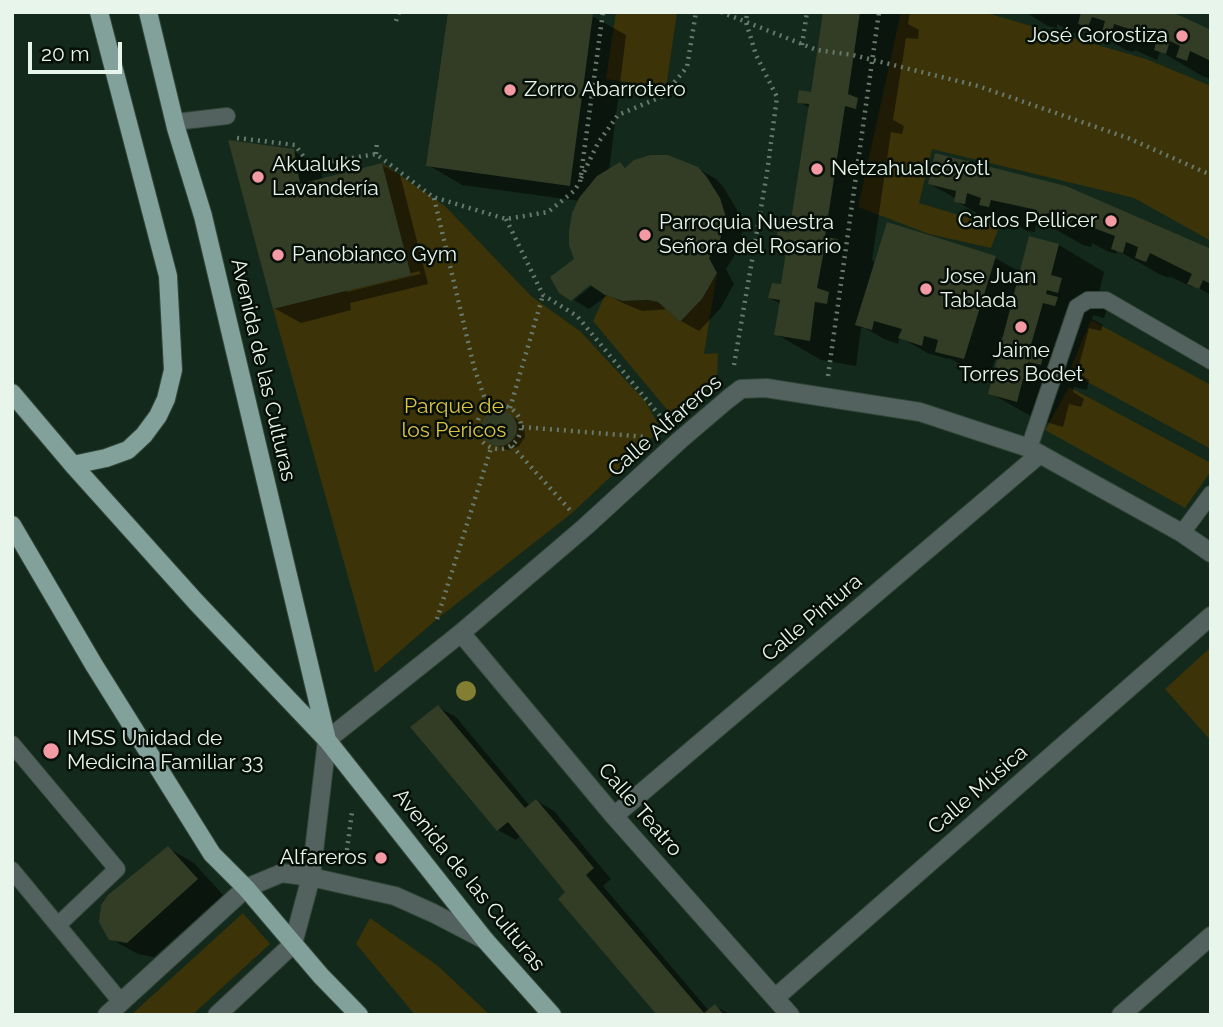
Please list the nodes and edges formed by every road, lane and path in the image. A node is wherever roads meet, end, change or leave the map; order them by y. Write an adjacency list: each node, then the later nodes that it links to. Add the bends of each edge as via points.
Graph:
1 (99, 12): 35 (main road, via 168,276 173,370 166,399 144,435 128,450)
2 (148, 12): 15 (main road, Avenida de las Culturas)
3 (399, 12): 10 (path)
4 (603, 12): 20 (path)
5 (696, 12): 20 (path, via 687,67 663,96 618,115 598,143)
6 (720, 12): 11 (path)
7 (747, 12): 11 (path)
8 (807, 12): 12 (path)
9 (879, 12): 13 (path)
10 (396, 21)
11 (746, 22): 12 (path); 25 (path, via 777,97 733,372)
12 (802, 45): 13 (path)
13 (872, 59): 19 (path, via 978,86 1128,138); 27 (path)
14 (227, 116): 15 (lane)
15 (175, 122): 44 (main road, Avenida de las Culturas, via 203,216)
16 (225, 136): 18 (path, via 295,145 310,164)
17 (377, 142): 18 (path)
18 (376, 154): 21 (path)
19 (1211, 175)
20 (580, 182): 22 (path, via 548,212)
21 (433, 197): 22 (path); 28 (path)
22 (506, 219): 23 (path)
23 (543, 295): 29 (path); 31 (path, via 577,316)
24 (1211, 361): 34 (lane, via 1105,300 1088,300 1077,307)
25 (741, 389): 27 (street, Calle Alfareros); 31 (street, Calle Alfareros)
26 (12, 393): 35 (main road)
27 (825, 397): 34 (street, Calle Alfareros, via 920,412)
28 (488, 408): 29 (path); 33 (path, via 479,419 478,433)
29 (510, 408): 30 (path)
30 (522, 426): 31 (path); 32 (path)
31 (680, 440): 38 (street, Calle Alfareros)
32 (512, 446): 33 (path); 38 (path)
33 (491, 448): 42 (path)
34 (1035, 451): 39 (street, Calle Alfareros); 47 (street, Calle Pintura)
35 (73, 465): 44 (main road)
36 (1211, 494): 39 (lane)
37 (12, 525): 51 (main road, via 212,854)
38 (585, 527): 43 (street, Calle Alfareros)
39 (1182, 533): 40 (street, Calle Alfareros)
40 (1211, 553)
41 (1211, 615): 56 (street, Calle Música)
42 (438, 619)
43 (461, 633): 44 (street, Calle Alfareros); 47 (street, Calle Teatro)
44 (327, 740): 50 (street, Avenida de las Culturas); 54 (main road, Avenida de las Culturas)
45 (12, 744): 52 (lane, via 117,869)
46 (352, 811): 48 (path)
47 (614, 816): 56 (street, Calle Teatro)
48 (346, 857)
49 (12, 870): 52 (lane)
50 (311, 877): 51 (street, via 282,873); 54 (street, via 395,896); 55 (street, Avenida de las Culturas)
51 (246, 888): 55 (main road); 57 (street)
52 (58, 925): 57 (lane)
53 (1211, 936): 63 (street)
54 (485, 940): 61 (main road, Avenida de las Culturas)
55 (293, 944): 59 (street); 60 (main road)
56 (775, 998): 62 (street, Calle Teatro)
57 (121, 1002): 58 (street)
58 (107, 1015)
59 (217, 1015)
60 (359, 1015)
61 (552, 1015)
62 (789, 1015)
63 (1121, 1015)

